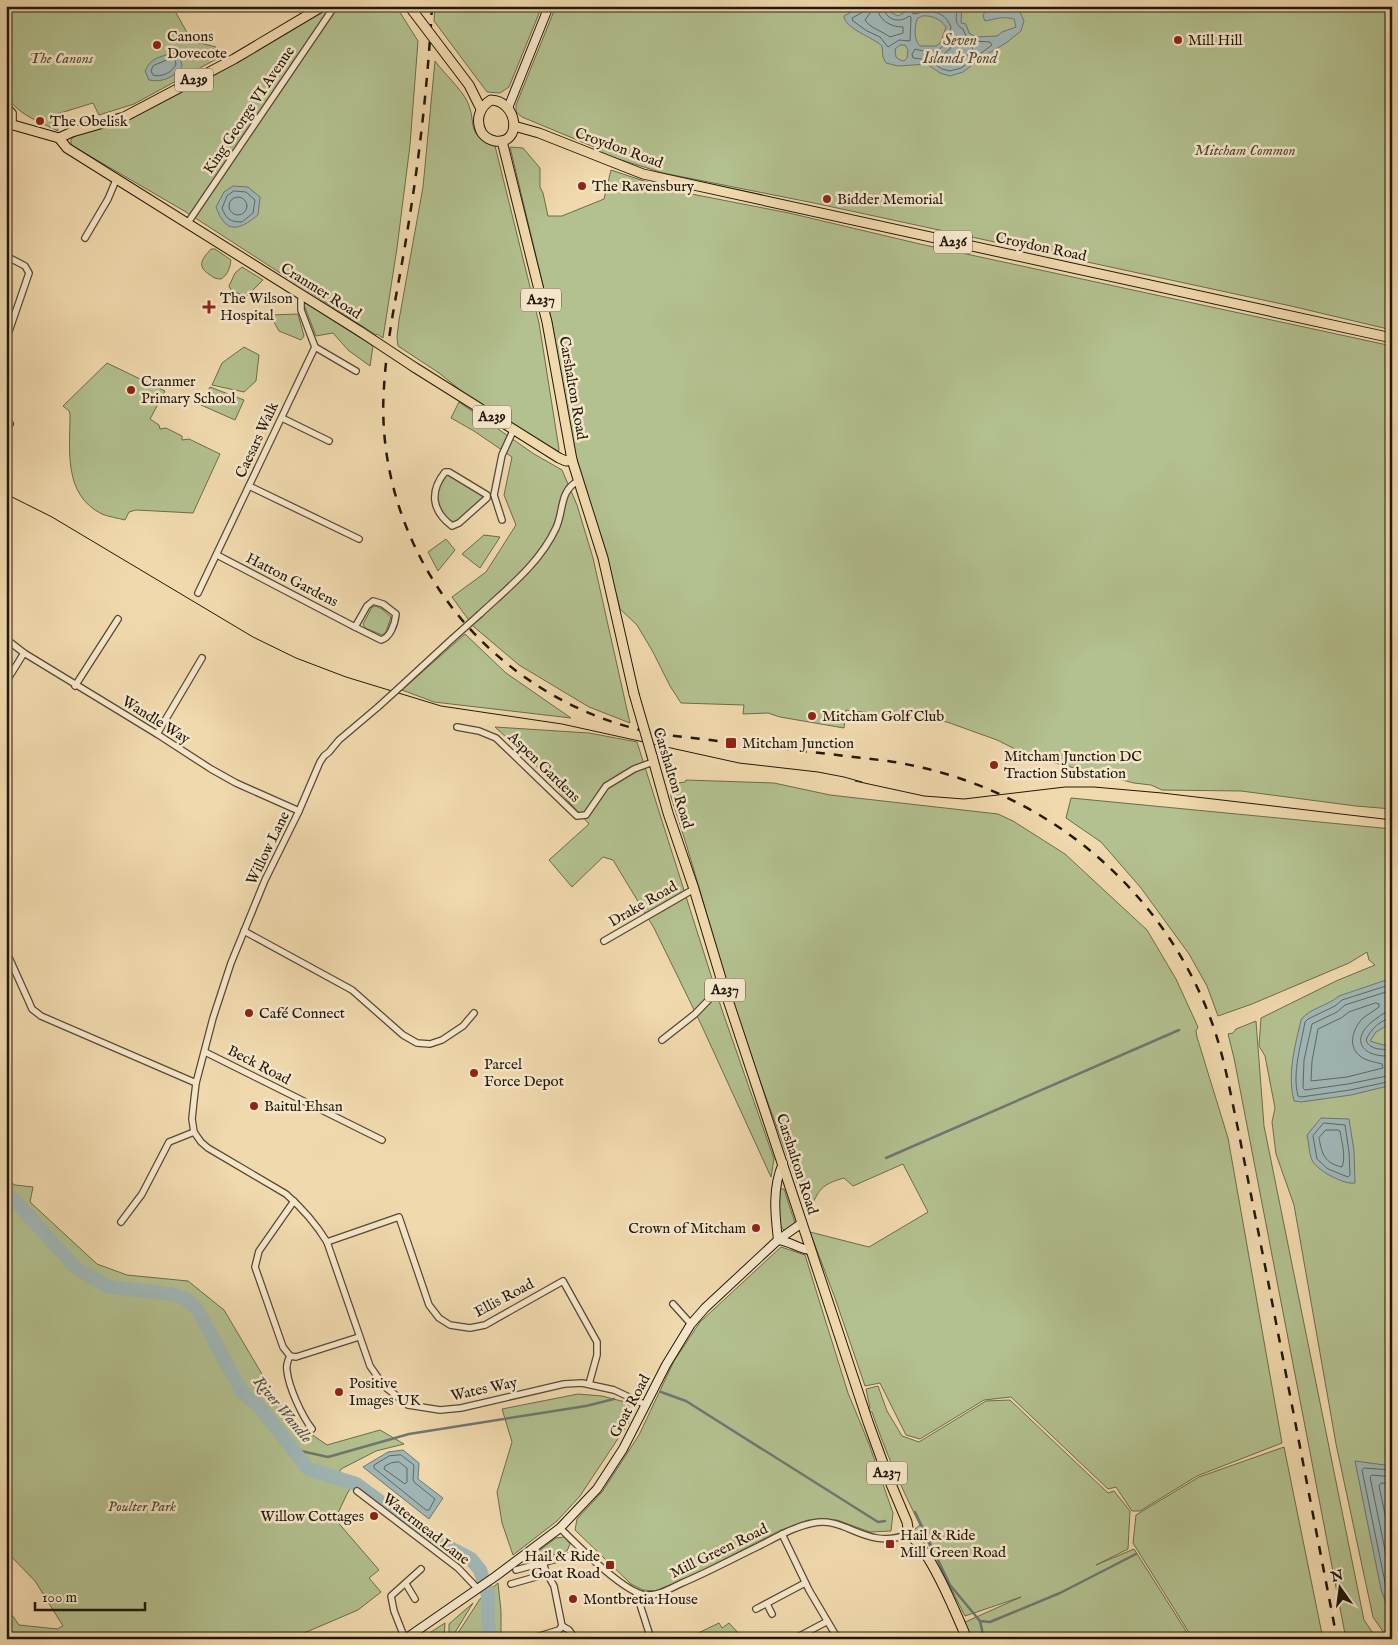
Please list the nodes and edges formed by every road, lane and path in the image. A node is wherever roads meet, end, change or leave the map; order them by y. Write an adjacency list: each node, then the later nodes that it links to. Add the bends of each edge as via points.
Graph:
1 (322, 6): 12 (main road, A239, via 234,59 124,117)
2 (409, 6): 5 (main road, bridge)
3 (549, 6): 8 (street)
4 (332, 10): 15 (street, King George VI Avenue)
5 (469, 85): 6 (main road); 9 (main road)
6 (488, 102): 8 (main road, via 496,100); 9 (main road)
7 (6, 105): 10 (street, via 12,113)
8 (508, 108): 11 (main road)
9 (481, 109): 13 (main road, via 478,121 482,133 492,140)
10 (10, 124): 12 (main road, A239)
11 (514, 126): 13 (main road, via 512,134); 19 (main road, Croydon Road / A236, via 643,174)
12 (59, 138): 14 (main road, Cranmer Road / A239, via 67,148)
13 (502, 141): 26 (main road, Carshalton Road / A237, via 547,322)
14 (116, 180): 15 (main road, Cranmer Road / A239); 16 (street)
15 (187, 224): 18 (main road, Cranmer Road / A239)
16 (85, 238)
17 (6, 256): 20 (street, via 25,266 29,273)
18 (301, 294): 21 (street, via 301,310); 24 (main road, Cranmer Road / A239, bridge)
19 (1392, 338)
20 (6, 340)
21 (315, 347): 22 (street); 23 (street, Caesars Walk)
22 (356, 371)
23 (282, 418): 25 (street); 28 (street, Caesars Walk)
24 (513, 431): 26 (main road, Cranmer Road / A239, via 559,458); 29 (street)
25 (328, 441)
26 (572, 460): 27 (main road, Carshalton Road / A237)
27 (578, 481): 43 (main road, Carshalton Road / A237, bridge, via 603,558 634,694); 44 (street, Willow Lane, bridge, via 564,494 557,526 533,564 339,740 320,762)
28 (249, 486): 31 (street); 32 (street, Caesars Walk)
29 (490, 496): 29 (street, via 452,526 438,511 435,496 444,472); 30 (street)
30 (502, 520)
31 (360, 539)
32 (217, 555): 33 (street, Caesars Walk); 35 (street, Hatton Gardens)
33 (198, 593)
34 (118, 619): 40 (street)
35 (355, 627): 35 (street, Hatton Gardens, via 367,606 373,602 383,604 396,614 393,627 384,640)
36 (6, 639): 37 (street, Wandle Way)
37 (24, 653): 39 (street); 40 (street, Wandle Way)
38 (202, 658): 42 (street)
39 (6, 682)
40 (75, 686): 42 (street, Wandle Way)
41 (456, 727): 43 (street, Aspen Gardens, via 496,738 577,816 586,816 606,786)
42 (157, 734): 44 (street, Wandle Way, via 236,783)
43 (653, 759): 45 (main road, Carshalton Road / A237)
44 (299, 811): 46 (street, Willow Lane)
45 (694, 889): 47 (street, Drake Road); 49 (main road, Carshalton Road / A237)
46 (244, 931): 50 (street, via 352,990 403,1035 417,1043 430,1044 442,1040 463,1026); 52 (street, Willow Lane, via 223,984)
47 (604, 941)
48 (6, 951): 53 (street, via 32,1009 41,1016)
49 (723, 985): 51 (street); 56 (main road, Carshalton Road / A237)
50 (474, 1013)
51 (662, 1040)
52 (205, 1052): 53 (street, Willow Lane); 55 (street, Beck Road)
53 (196, 1083): 54 (street, via 192,1114)
54 (194, 1132): 57 (street, Wates Way, via 208,1148); 58 (street, via 169,1142 142,1194)
55 (382, 1140)
56 (783, 1163): 59 (main road, Carshalton Road / A237); 60 (street, via 778,1176 774,1214)
57 (294, 1201): 61 (street, Wates Way); 66 (street, via 259,1252 255,1267 283,1348)
58 (121, 1222)
59 (802, 1223): 60 (street, Goat Road); 62 (main road, Carshalton Road / A237)
60 (778, 1240): 62 (street); 64 (street, Goat Road)
61 (327, 1242): 65 (street, Wates Way); 67 (street, Ellis Road, via 399,1217 430,1305 444,1322 464,1328 485,1325 563,1281 597,1342)
62 (811, 1250): 73 (main road, Carshalton Road / A237)
63 (673, 1304): 64 (street)
64 (691, 1324): 68 (street, Goat Road)
65 (359, 1337): 66 (street, via 296,1358); 67 (street, Wates Way, via 373,1372 384,1386 408,1405 440,1410 461,1408 564,1384)
66 (290, 1356): 69 (street, via 287,1371 304,1419)
67 (589, 1384): 68 (street, Wates Way, via 614,1390)
68 (646, 1405): 71 (street, Goat Road, via 623,1449 597,1488)
69 (312, 1429)
70 (357, 1491): 82 (street, Watermead Lane, via 458,1568)
71 (560, 1528): 74 (street); 82 (street, Goat Road)
72 (782, 1534): 73 (street, Mill Green Road, via 822,1522 881,1540); 79 (street); 83 (street, Mill Green Road, via 658,1594)
73 (909, 1534): 98 (main road, A237, via 920,1545)
74 (583, 1552): 75 (street); 83 (street)
75 (543, 1562): 77 (street); 78 (street)
76 (421, 1569): 80 (street)
77 (516, 1570)
78 (546, 1574): 81 (street); 89 (street, via 554,1586)
79 (805, 1583): 85 (street); 88 (street)
80 (406, 1584): 84 (street); 92 (street, via 391,1596)
81 (511, 1584)
82 (478, 1589): 92 (street, Goat Road)
83 (636, 1592): 95 (street)
84 (415, 1599)
85 (767, 1604): 86 (street); 87 (street)
86 (756, 1609)
87 (772, 1614)
88 (826, 1622): 96 (street); 97 (street)
89 (562, 1626): 93 (street, via 559,1630); 94 (street)
90 (6, 1630): 91 (street)
91 (12, 1639)
92 (405, 1639)
93 (530, 1639)
94 (575, 1639)
95 (652, 1639)
96 (794, 1639)
97 (838, 1639)
98 (967, 1639)

